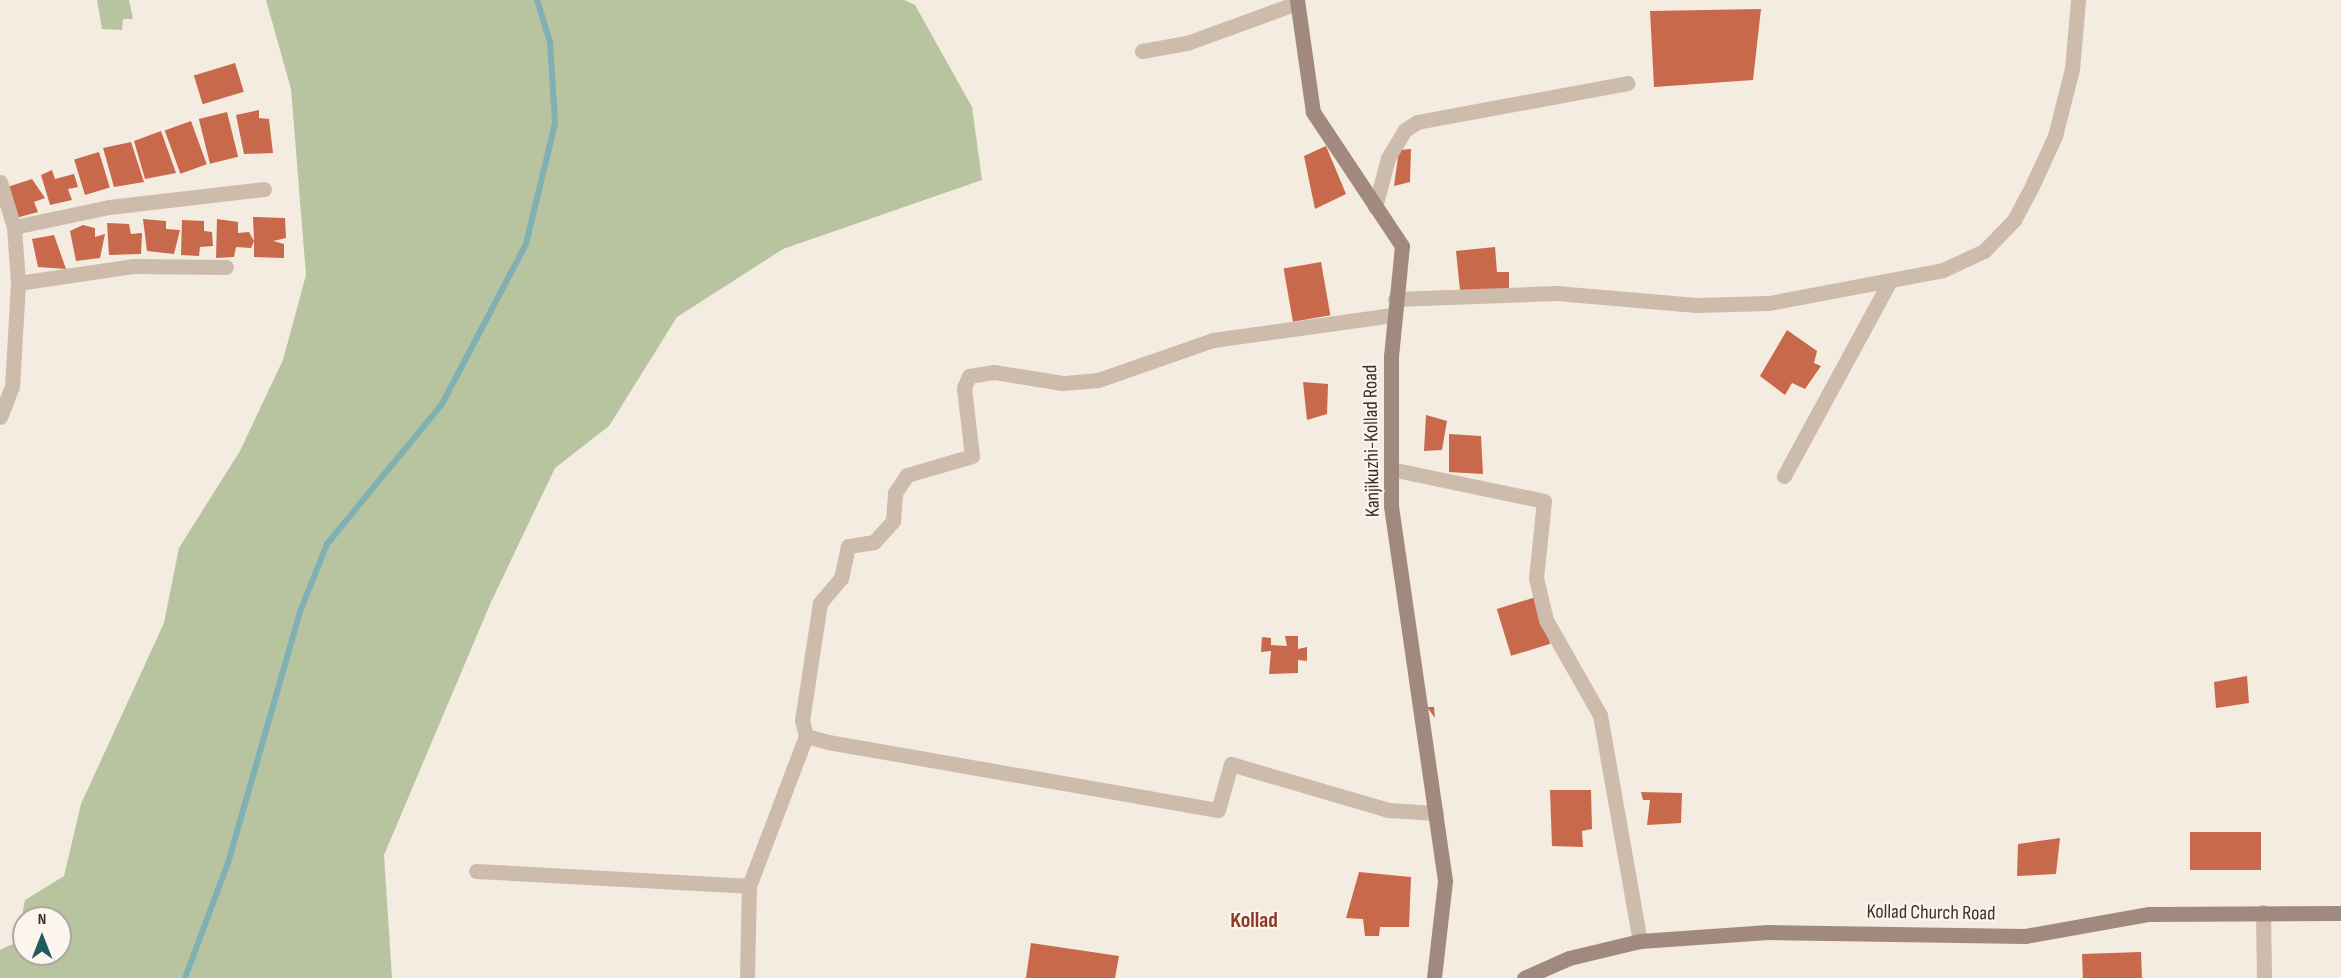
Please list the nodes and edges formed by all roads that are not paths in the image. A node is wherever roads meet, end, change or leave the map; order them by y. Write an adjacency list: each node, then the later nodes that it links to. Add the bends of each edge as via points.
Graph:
1 (2078, 0): 11 (street, via 2072,69 2055,136 2014,220 1984,251 1943,270)
2 (1297, 2): 3 (street, via 1187,43); 7 (main road, Kanjikuzhi-Kollad Road, via 1313,112)
3 (1142, 51)
4 (1627, 83): 7 (street, via 1417,122 1405,130 1388,158)
5 (0, 182): 8 (street)
6 (264, 189): 8 (street, via 109,207)
7 (1375, 207): 12 (main road, Kanjikuzhi-Kollad Road, via 1402,246)
8 (14, 227): 10 (street)
9 (226, 267): 10 (street, via 123,267)
10 (18, 283): 14 (street, via 12,386)
11 (1888, 283): 12 (street, via 1748,304 1696,305 1556,293); 16 (street)
12 (1395, 299): 13 (main road, Kanjikuzhi-Kollad Road)
13 (1393, 315): 15 (main road, Kanjikuzhi-Kollad Road); 17 (street, via 1213,340 1098,380 1038,382 994,372 969,376 964,388 972,456 918,470 898,483 892,521 874,542 848,546 841,578 820,603 802,720)
14 (0, 417)
15 (1391, 469): 18 (main road, Kanjikuzhi-Kollad Road, via 1391,506); 23 (street, via 1544,501 1536,578 1546,620 1600,715)
16 (1784, 476)
17 (806, 736): 18 (street, via 1218,810 1231,764 1388,810); 20 (street)
18 (1436, 813): 25 (main road, Kanjikuzhi-Kollad Road, via 1445,880)
19 (476, 871): 20 (street)
20 (749, 886): 24 (street)
21 (2263, 912): 22 (main road, Kollad Church Road); 23 (main road, Kollad Church Road, via 2149,914 2025,936 1768,932); 27 (street)
22 (2341, 913)
23 (1640, 941): 26 (main road, Kollad Church Road, via 1569,958)
24 (747, 978)
25 (1434, 978)
26 (1524, 978)
27 (2264, 978)

